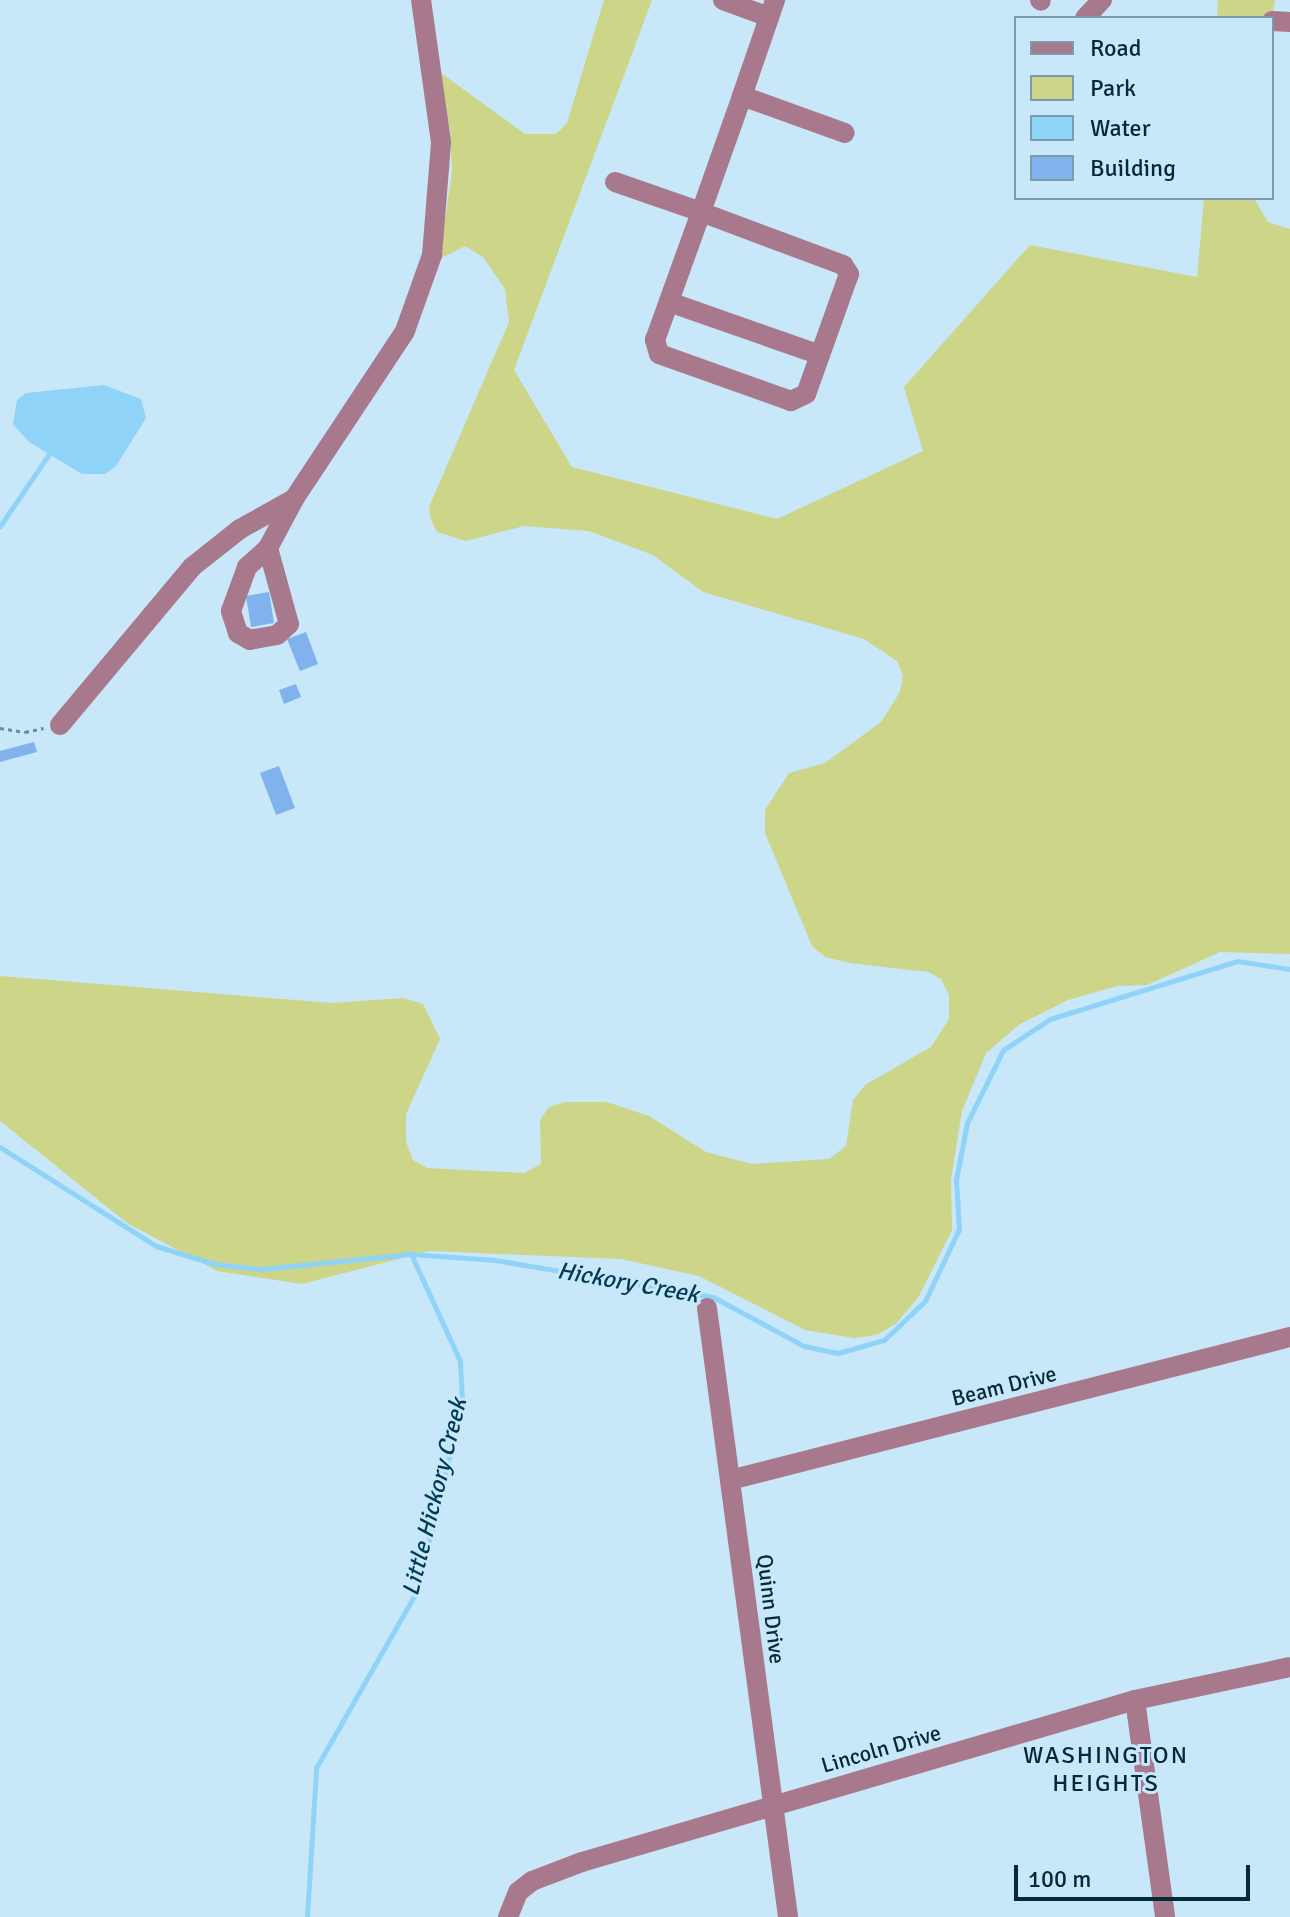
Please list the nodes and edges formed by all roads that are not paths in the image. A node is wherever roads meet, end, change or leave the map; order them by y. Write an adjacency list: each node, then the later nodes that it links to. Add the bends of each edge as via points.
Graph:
1 (421, 0): 12 (street, via 441,142 432,255 405,331)
2 (723, 0): 4 (street)
3 (1102, 0): 5 (street)
4 (772, 9): 6 (street)
5 (1087, 16)
6 (742, 96): 7 (street); 9 (street)
7 (845, 133)
8 (615, 182): 9 (street)
9 (701, 212): 10 (street); 11 (street, via 843,265 849,274)
10 (669, 302): 11 (street); 11 (street, via 655,340 659,354 791,401 806,394)
11 (820, 355)
12 (294, 499): 13 (street); 14 (street, via 240,529 192,567)
13 (268, 548)
14 (60, 725)
15 (707, 1308): 17 (street, Quinn Drive)
16 (1290, 1337): 17 (street, Beam Drive)
17 (730, 1480): 20 (street, Quinn Drive)
18 (1290, 1667): 19 (street, Lincoln Drive)
19 (1135, 1700): 20 (street, Lincoln Drive); 23 (street)
20 (773, 1805): 21 (street, Lincoln Drive, via 532,1881 518,1892); 22 (street, Quinn Drive)
21 (508, 1917)
22 (788, 1917)
23 (1165, 1917)

